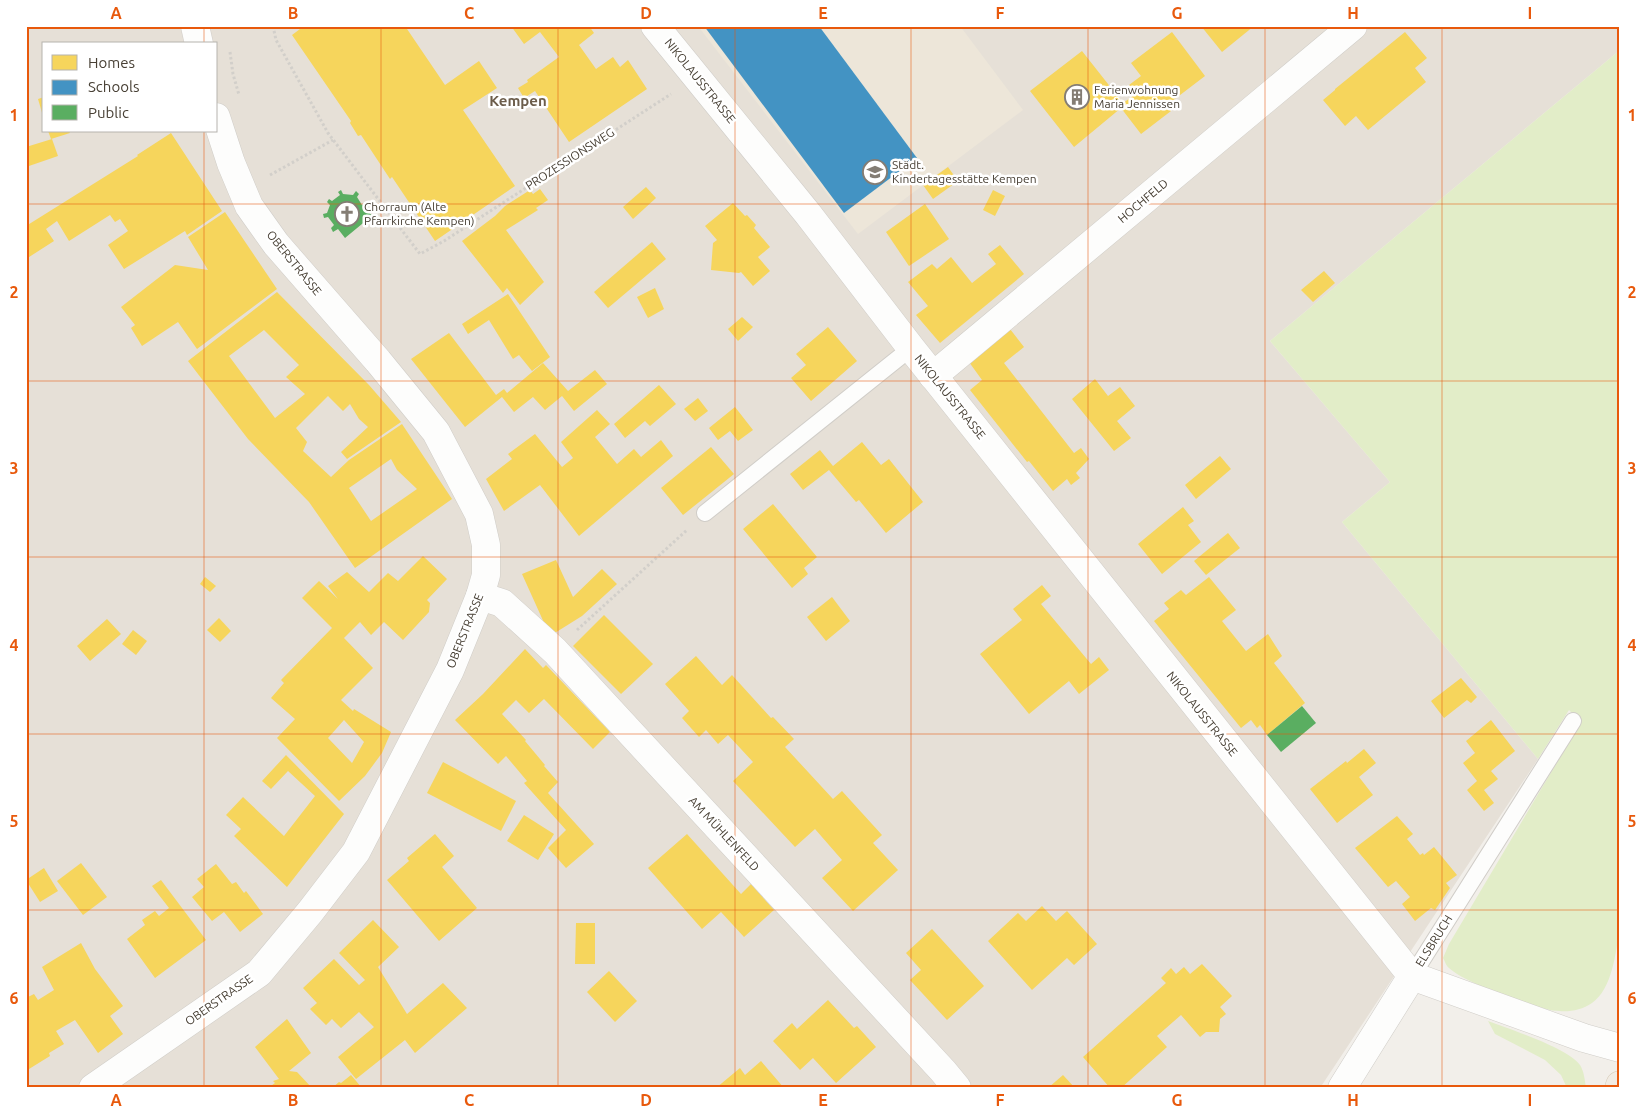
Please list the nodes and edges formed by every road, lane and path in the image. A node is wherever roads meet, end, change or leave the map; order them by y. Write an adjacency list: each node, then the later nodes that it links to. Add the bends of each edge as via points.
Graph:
1 (195, 26): 5 (street)
2 (273, 26): 10 (path, via 276,40)
3 (655, 26): 7 (street, NIKOLAUSSTRASSE)
4 (1353, 26): 15 (street, HOCHFELD)
5 (199, 42)
6 (230, 45): 8 (path)
7 (696, 77): 10 (path, PROZESSIONSWEG, via 420,254); 14 (street, NIKOLAUSSTRASSE, via 808,214)
8 (240, 99)
9 (218, 123): 17 (street, OBERSTRASSE, via 249,206 276,244 408,396 436,432 457,469 479,514 486,545 486,575)
10 (333, 140): 12 (path)
11 (266, 166): 12 (path)
12 (270, 175): 13 (path)
13 (274, 182)
14 (911, 348): 15 (street, NIKOLAUSSTRASSE); 16 (lane, NIKOLAUSSTRASSE)
15 (933, 376): 20 (street, NIKOLAUSSTRASSE)
16 (705, 513): 18 (path)
17 (480, 596): 18 (street, AM MÜHLENFELD, via 502,603); 22 (street, OBERSTRASSE, via 450,670 356,852 310,912 259,973)
18 (555, 651): 23 (street, AM MÜHLENFELD)
19 (1573, 721): 20 (lane, ELSBRUCH)
20 (1412, 976): 21 (street, ELSBRUCH); 24 (street)
21 (1620, 1048)
22 (93, 1088)
23 (957, 1088)
24 (1342, 1088)

